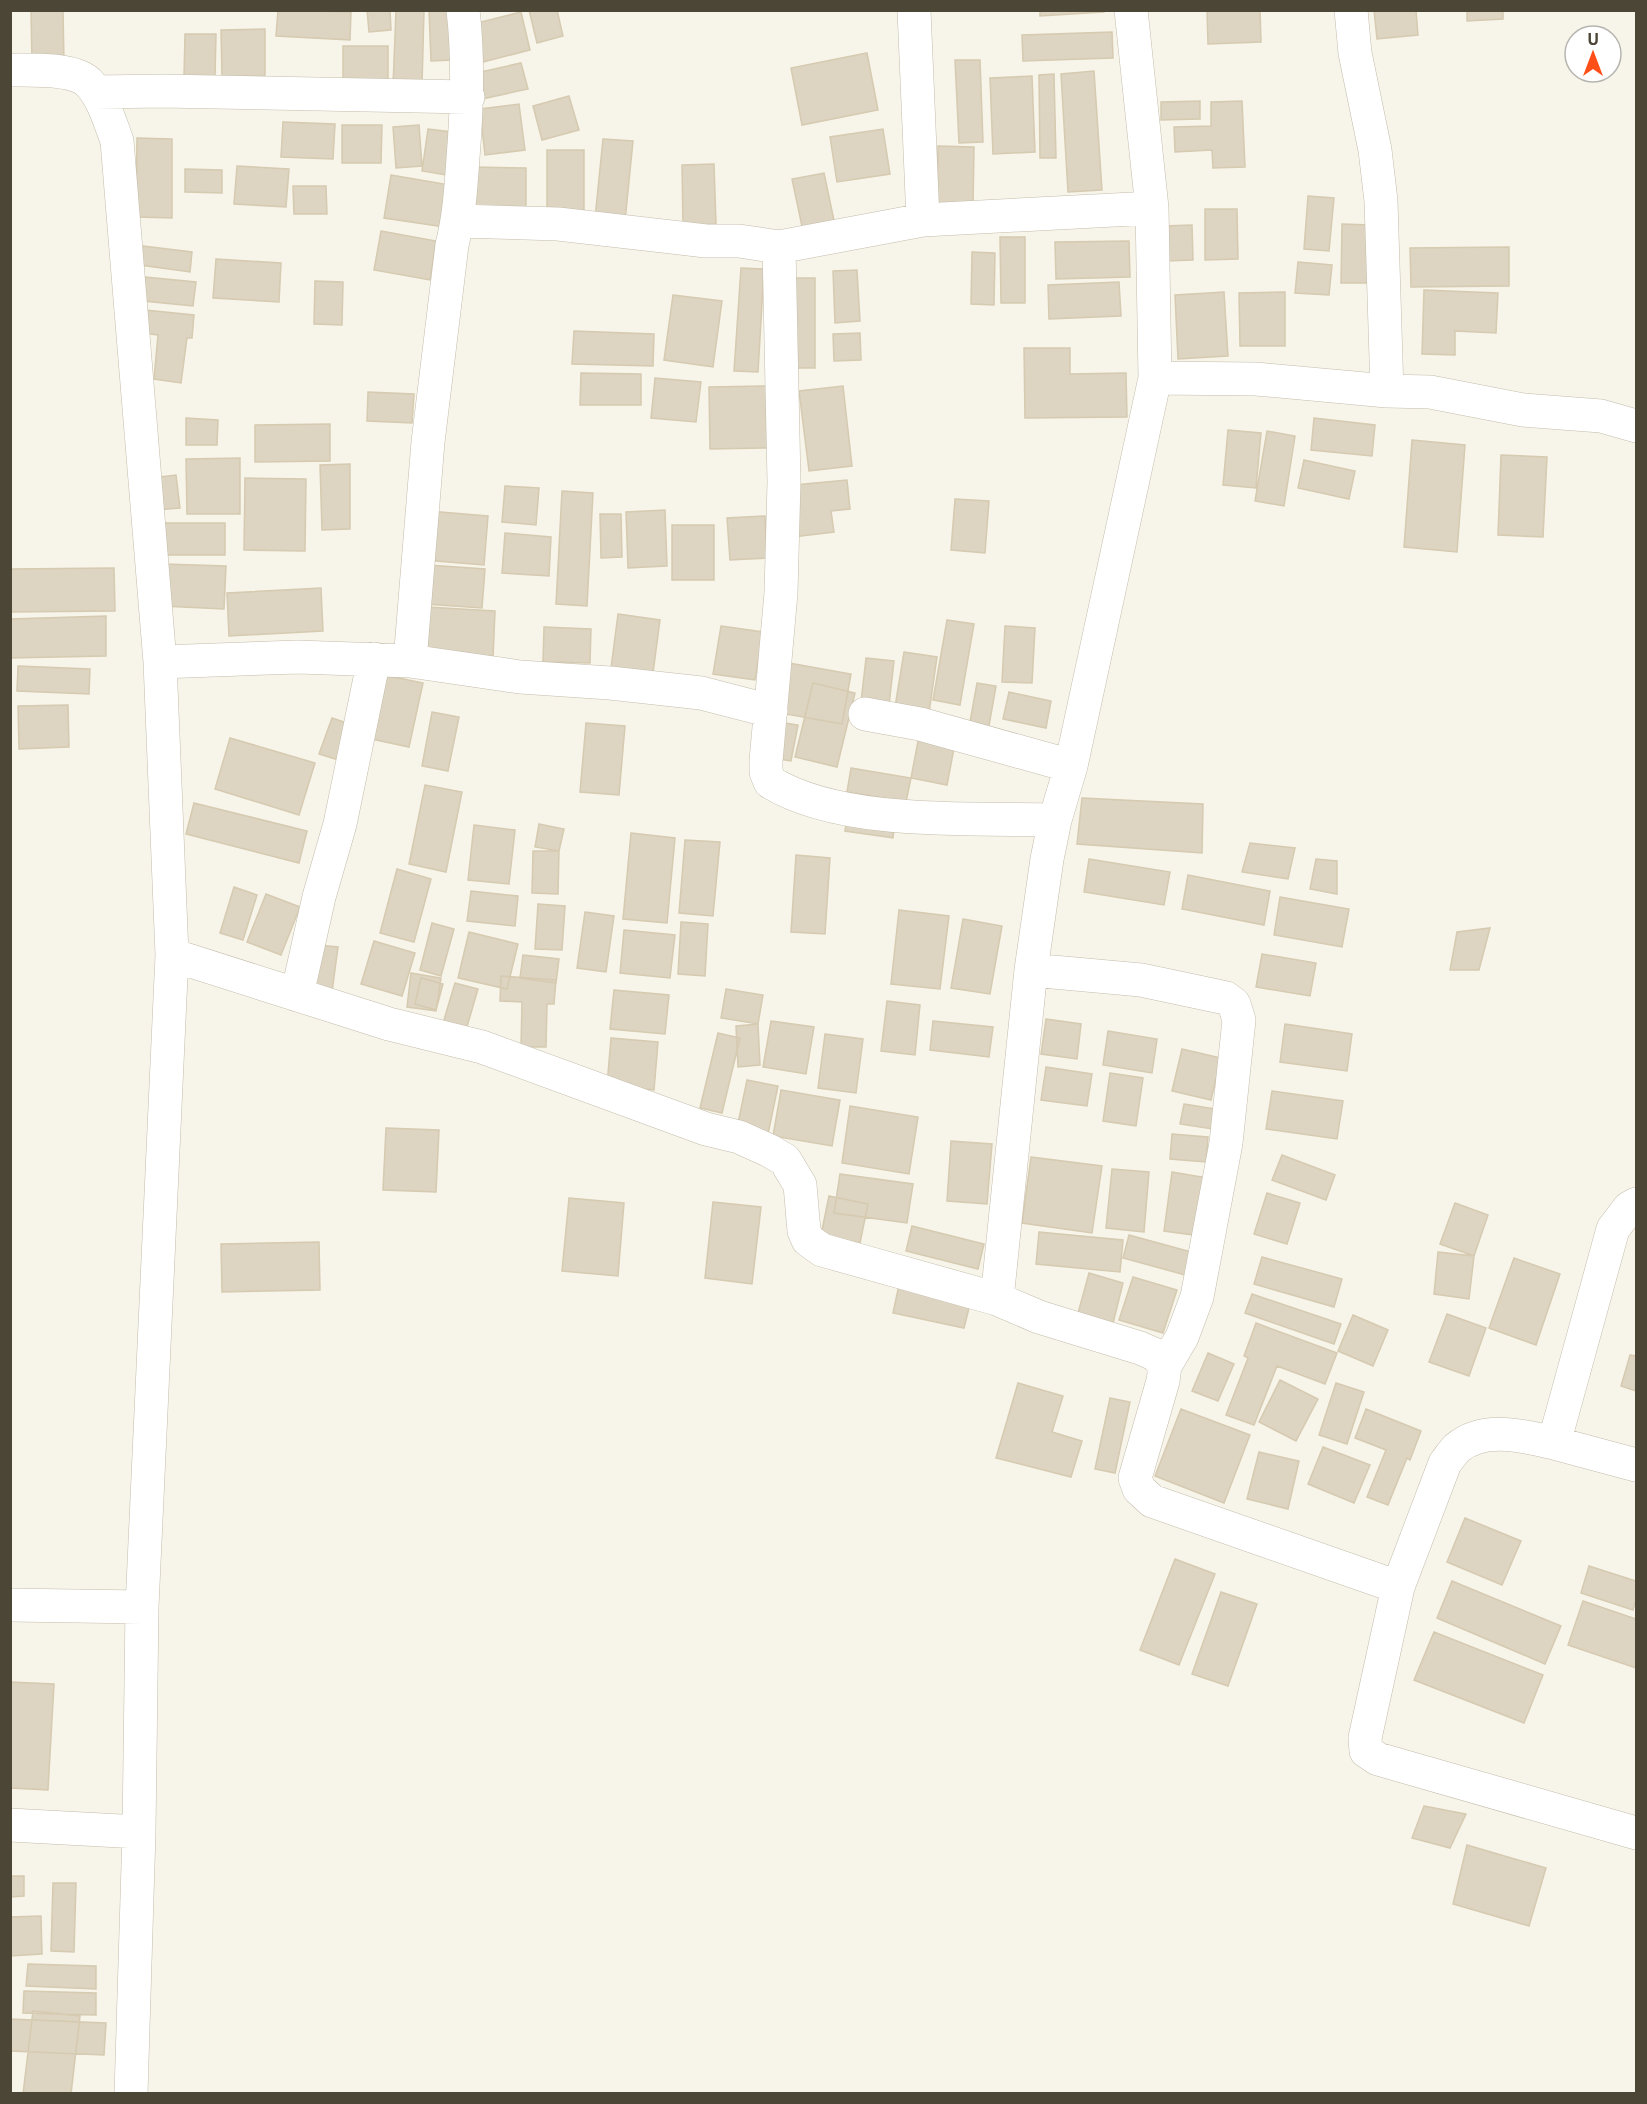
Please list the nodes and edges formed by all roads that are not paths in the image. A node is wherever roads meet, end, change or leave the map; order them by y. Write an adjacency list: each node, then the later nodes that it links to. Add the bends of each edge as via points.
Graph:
1 (463, 10): 7 (street)
2 (914, 10): 9 (street)
3 (1131, 10): 8 (street)
4 (1351, 10): 13 (street, via 1382,201)
5 (10, 70): 6 (street, via 75,75)
6 (96, 92): 7 (street); 17 (street, via 117,141)
7 (468, 98): 10 (street)
8 (1152, 208): 9 (street); 12 (street)
9 (923, 220): 11 (street)
10 (458, 221): 11 (street, via 558,224); 16 (street, via 428,442)
11 (779, 247): 18 (street, via 784,483 781,593)
12 (1155, 378): 13 (street, via 1256,379); 20 (street)
13 (1387, 391): 14 (street, via 1431,392 1523,410 1601,416)
14 (1636, 426)
15 (374, 659): 16 (street); 17 (street, via 298,657); 24 (street, via 340,824)
16 (410, 661): 18 (street, via 520,677 701,693)
17 (160, 662): 22 (street)
18 (771, 711): 21 (street, via 766,772 770,782 784,789 833,807 917,817)
19 (865, 714): 20 (street, via 920,724)
20 (1071, 765): 21 (street)
21 (1055, 820): 23 (street)
22 (172, 955): 24 (street); 32 (street)
23 (1031, 970): 26 (street); 27 (street, via 1141,980 1226,998 1237,1009 1226,1143 1197,1297)
24 (297, 995): 26 (street, via 389,1024 482,1047 770,1150 795,1174 807,1240 822,1250)
25 (1636, 1204): 28 (street, via 1613,1229)
26 (997, 1299): 27 (street, via 1039,1317 1156,1354)
27 (1165, 1366): 30 (street, via 1135,1478 1152,1501)
28 (1554, 1443): 29 (street); 30 (street, via 1496,1434 1473,1439 1458,1448 1445,1463)
29 (1636, 1465)
30 (1398, 1587): 35 (street, via 1365,1738 1366,1751 1378,1760)
31 (10, 1605): 32 (street)
32 (142, 1607): 34 (street)
33 (10, 1825): 34 (street)
34 (139, 1832): 36 (street)
35 (1636, 1833)
36 (131, 2094)

